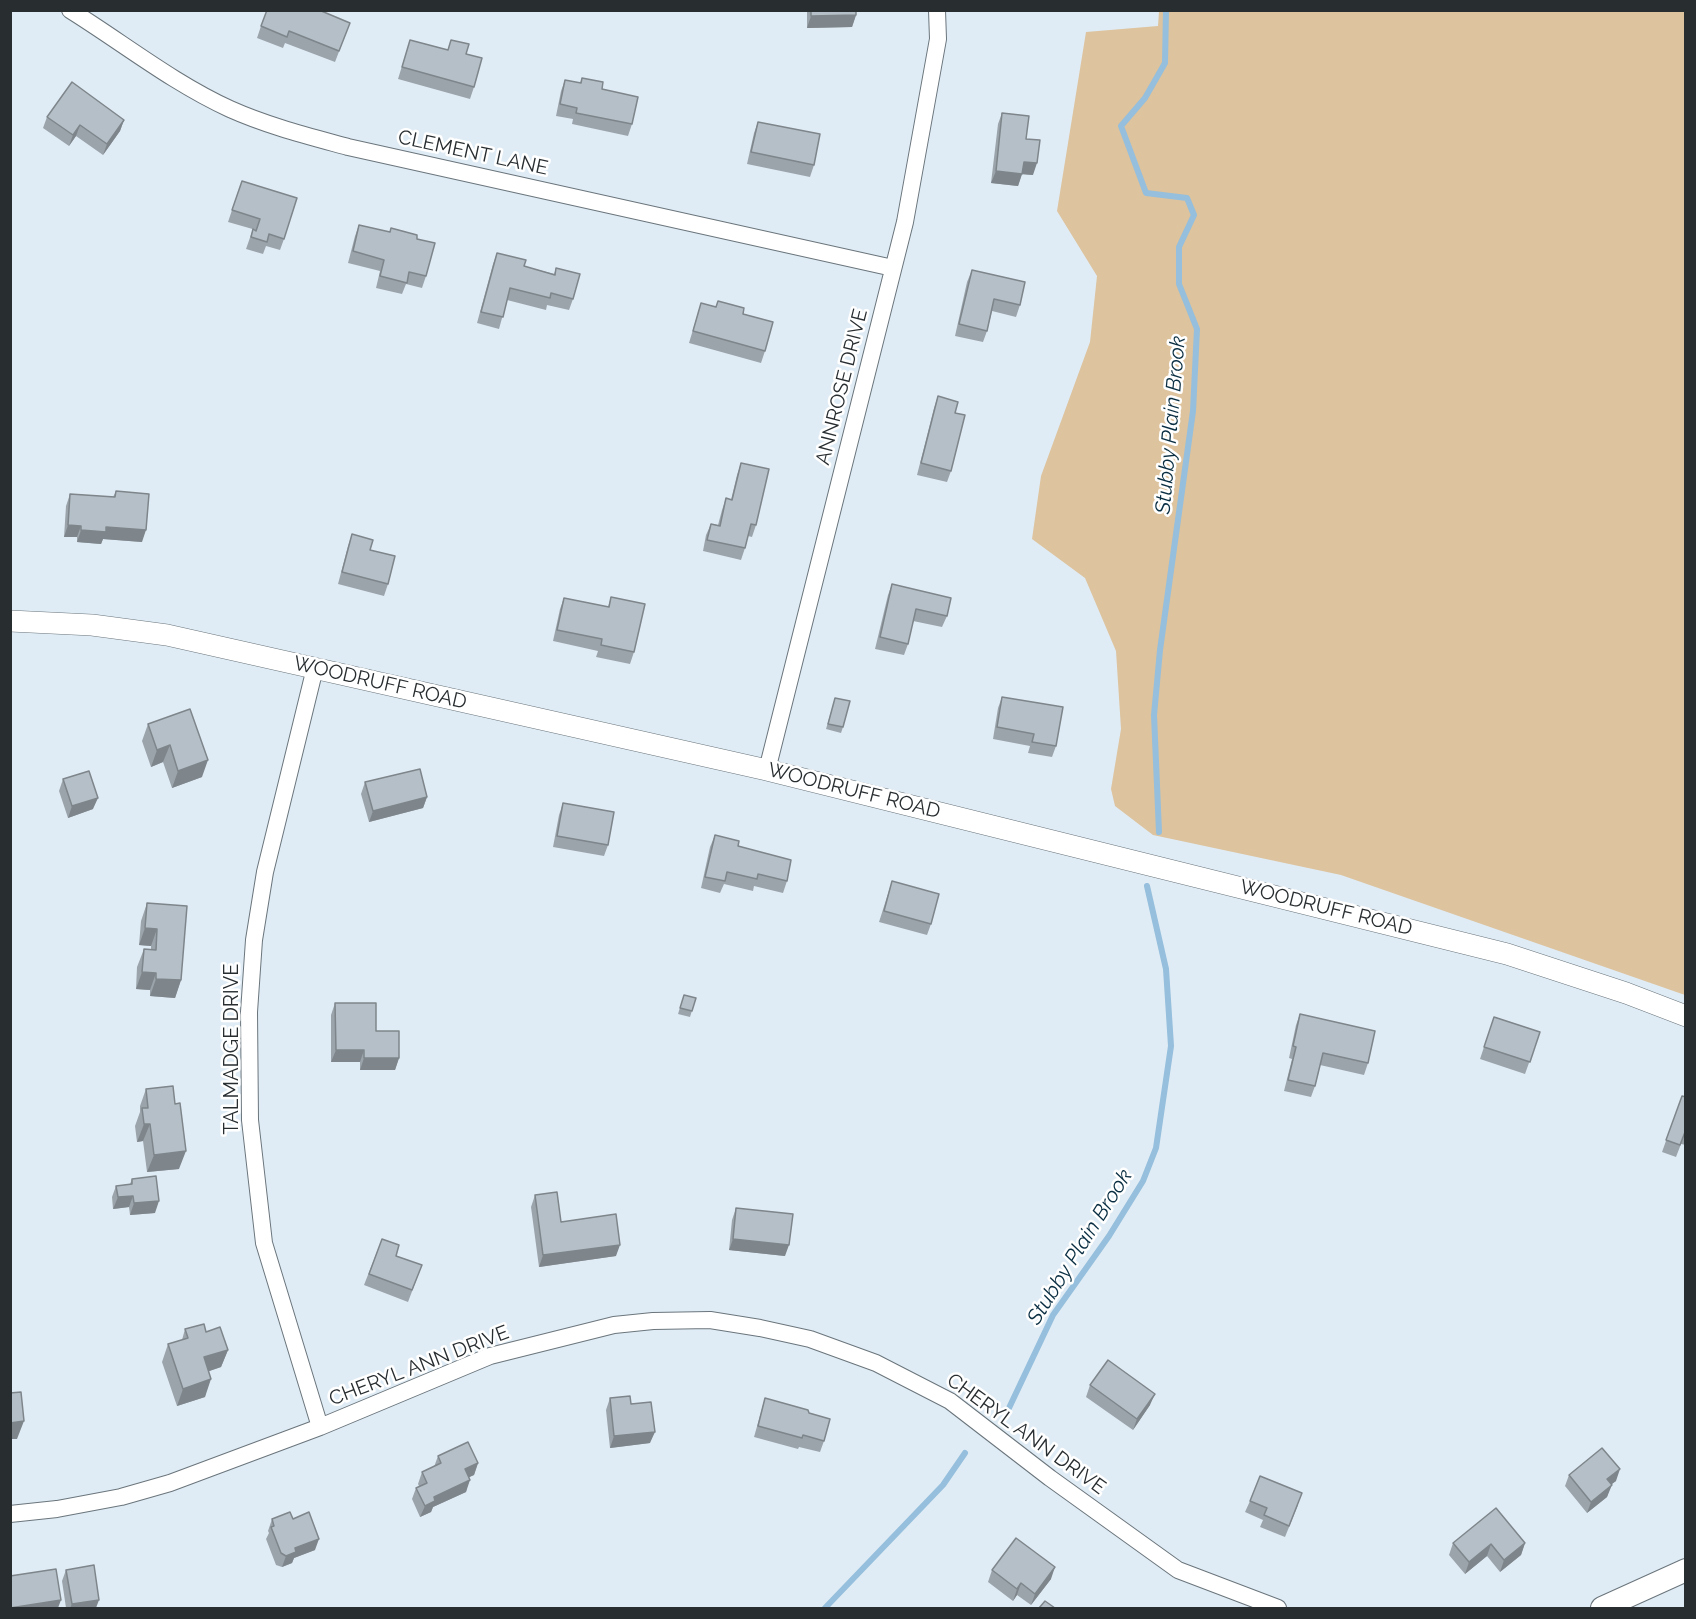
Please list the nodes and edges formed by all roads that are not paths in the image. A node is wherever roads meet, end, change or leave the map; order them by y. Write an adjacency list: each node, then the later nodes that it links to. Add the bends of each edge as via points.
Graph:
1 (70, 10): 3 (street, CLEMENT LANE, via 161,72 277,128)
2 (937, 10): 3 (street, ANNROSE DRIVE, via 938,39)
3 (893, 268): 6 (street, ANNROSE DRIVE)
4 (10, 621): 5 (street, WOODRUFF ROAD, via 92,625 167,635)
5 (315, 668): 6 (street, WOODRUFF ROAD); 8 (street, TALMADGE DRIVE, via 265,872 254,940 249,1012 250,1120 264,1243)
6 (767, 770): 7 (street, WOODRUFF ROAD, via 1507,954)
7 (1686, 1016)
8 (320, 1427): 9 (street, CHERYL ANN DRIVE, via 170,1483 121,1497); 11 (street, CHERYL ANN DRIVE, via 490,1356 614,1325 710,1320 760,1328 810,1339 876,1363 950,1401 1178,1570)
9 (10, 1514)
10 (1686, 1570): 12 (main road)
11 (1278, 1608)
12 (1602, 1608)

